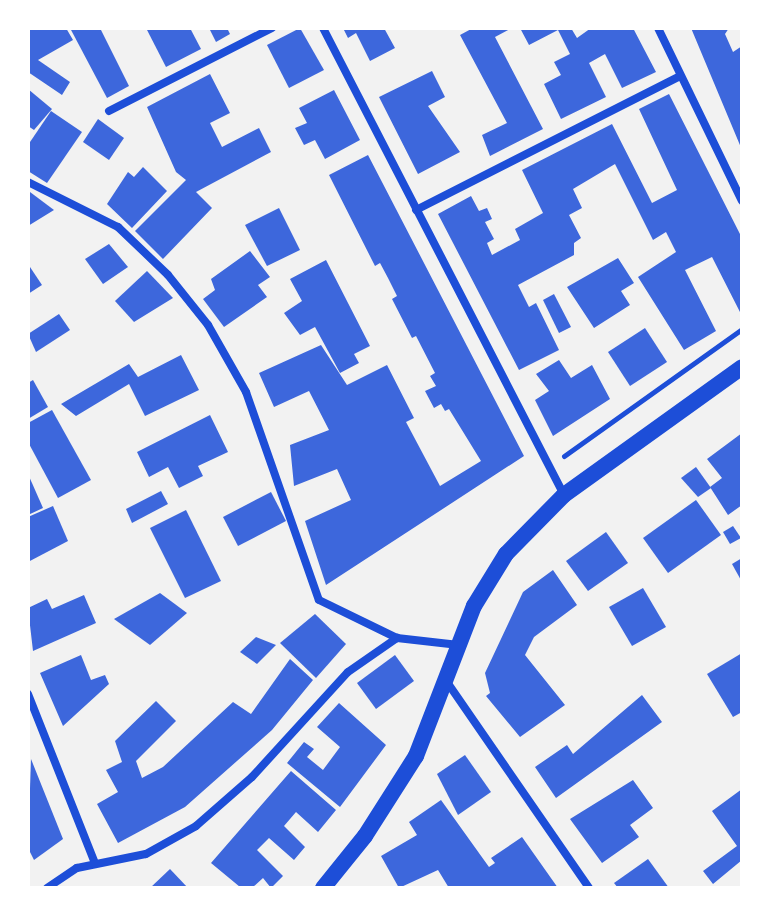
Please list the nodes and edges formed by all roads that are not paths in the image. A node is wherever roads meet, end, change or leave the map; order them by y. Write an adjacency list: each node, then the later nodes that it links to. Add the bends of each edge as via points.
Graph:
1 (272, 28): 5 (street)
2 (323, 28): 8 (street)
3 (658, 28): 4 (street)
4 (680, 76): 7 (street); 8 (street)
5 (109, 111)
6 (28, 182): 11 (street, via 118,227 192,302 246,392 319,600)
7 (742, 201)
8 (416, 210): 10 (street)
9 (742, 367): 10 (main road)
10 (564, 495): 12 (main road, via 499,564)
11 (397, 638): 12 (street); 15 (street, via 348,672 252,777 196,826 146,854)
12 (459, 645): 13 (main road)
13 (447, 682): 17 (main road, via 409,768); 18 (street)
14 (28, 694): 15 (street)
15 (95, 863): 16 (street)
16 (47, 888)
17 (323, 888)
18 (589, 888)

